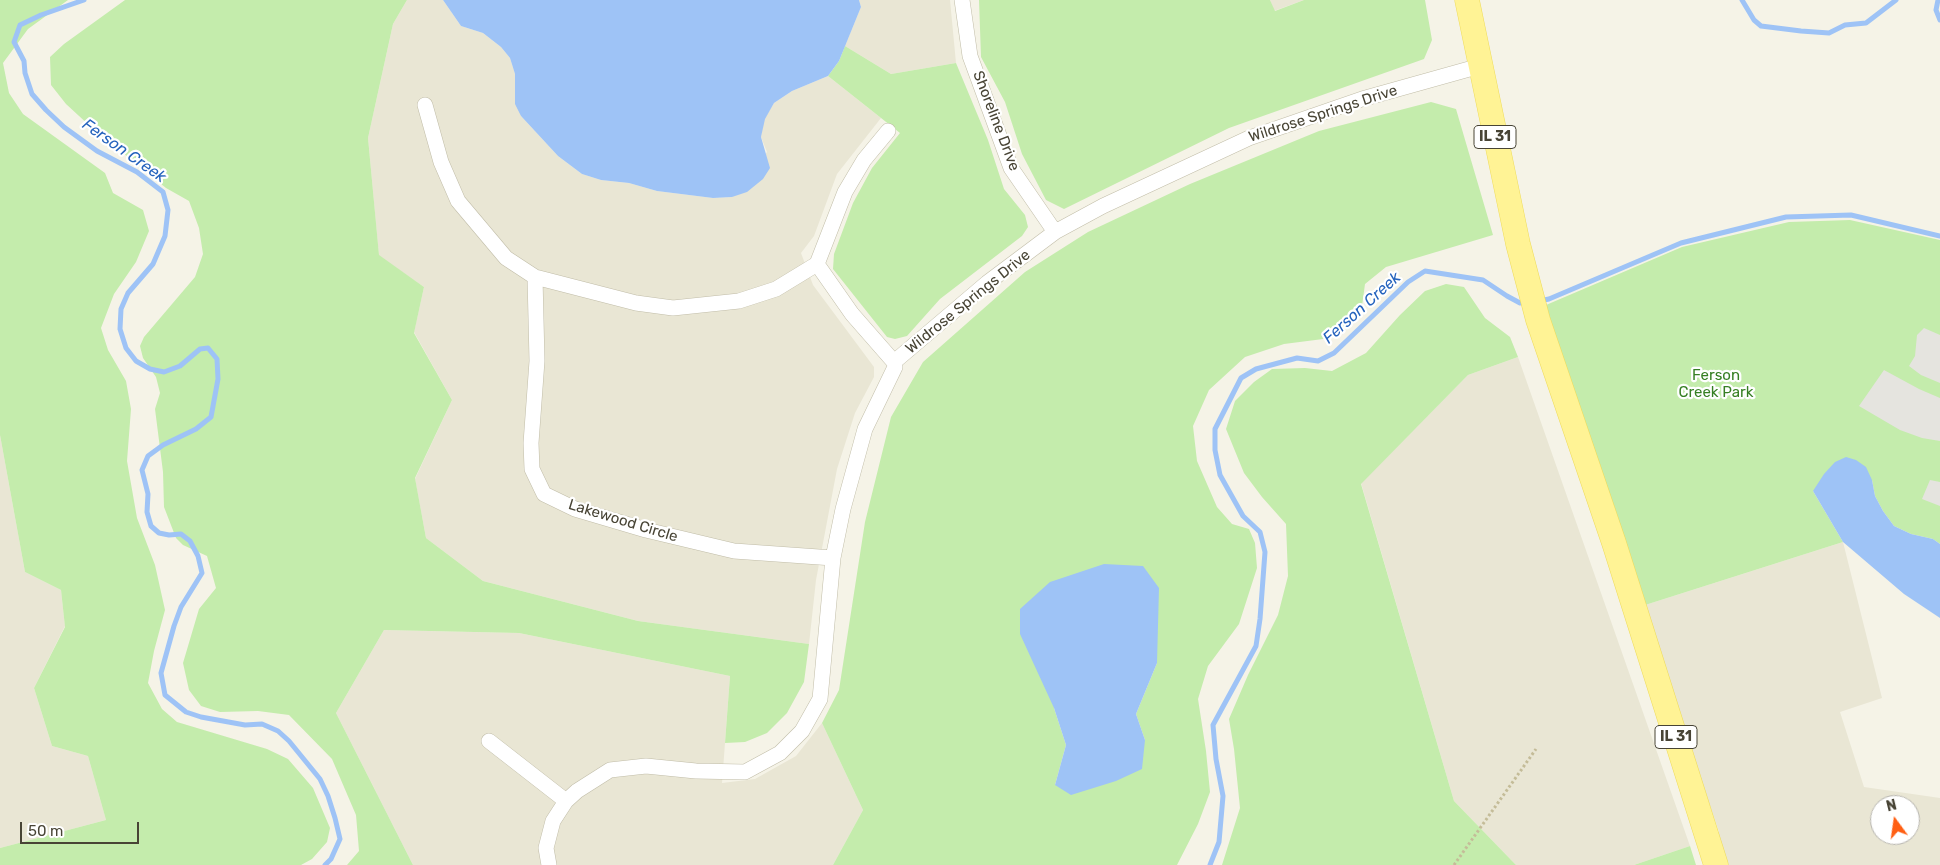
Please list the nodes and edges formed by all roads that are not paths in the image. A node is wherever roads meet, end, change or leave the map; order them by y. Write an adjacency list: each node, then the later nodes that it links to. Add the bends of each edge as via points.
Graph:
1 (962, 0): 6 (street, Shoreline Drive, via 970,56 1011,168)
2 (1467, 0): 3 (main road, IL 31)
3 (1480, 66): 6 (street, Wildrose Springs Drive, via 1362,99 1248,138); 14 (main road, IL 31, via 1538,320 1614,544)
4 (425, 104): 8 (street, via 441,162 458,201 506,258)
5 (888, 131): 7 (street, via 864,160 845,192)
6 (1055, 232): 9 (street, Wildrose Springs Drive, via 987,283)
7 (816, 264): 8 (street, via 776,289 739,301 673,308 636,303); 9 (street, via 852,314)
8 (535, 277): 10 (street, Lakewood Circle, via 537,361 532,469 544,494 575,509 734,551)
9 (894, 362): 10 (street, Wildrose Springs Drive, via 895,367 865,429 843,508)
10 (834, 558): 12 (street, Wildrose Springs Drive, via 820,699 802,731 780,753 745,772 646,766 610,770)
11 (489, 741): 12 (street)
12 (566, 801): 13 (street, Wildrose Springs Drive, via 553,821 546,848)
13 (549, 865)
14 (1716, 865)

